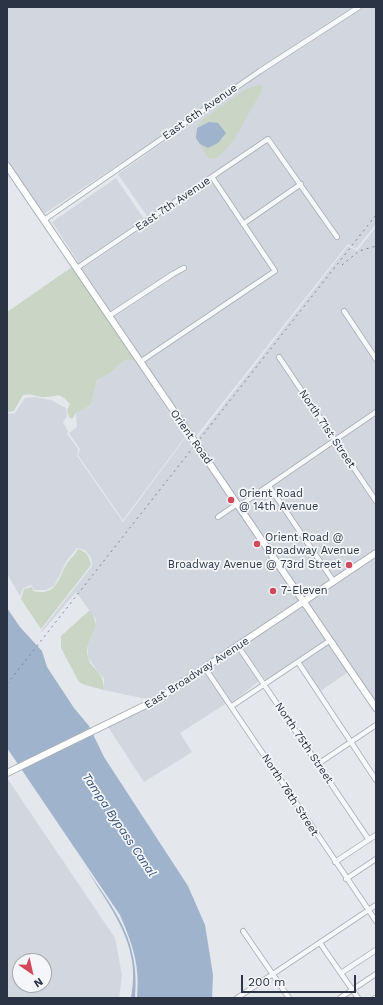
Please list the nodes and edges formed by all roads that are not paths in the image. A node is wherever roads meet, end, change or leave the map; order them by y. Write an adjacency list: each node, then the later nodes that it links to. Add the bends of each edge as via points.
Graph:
1 (359, 7): 5 (street, East 6th Avenue, via 260,71)
2 (7, 166): 5 (street, Orient Road)
3 (212, 177): 4 (street, East 7th Avenue, via 268,139); 6 (street); 8 (street, East 7th Avenue)
4 (301, 184): 6 (street); 7 (street)
5 (44, 220): 8 (street, Orient Road)
6 (243, 224): 14 (street, via 275,271)
7 (338, 237)
8 (77, 268): 11 (street, Orient Road)
9 (184, 268): 11 (street)
10 (344, 311): 13 (street)
11 (109, 316): 14 (street, Orient Road)
12 (279, 357): 16 (street, North 71st Street)
13 (376, 359)
14 (140, 362): 19 (street, Orient Road)
15 (376, 412): 16 (street)
16 (335, 440): 17 (street); 18 (street, North 71st Street)
17 (269, 486): 19 (street); 22 (street)
18 (376, 502)
19 (238, 505): 20 (street); 23 (street, Orient Road)
20 (218, 517)
21 (376, 554): 22 (street, East Broadway Avenue)
22 (334, 582): 23 (street, East Broadway Avenue)
23 (303, 603): 24 (street, Orient Road); 25 (street, East Broadway Avenue)
24 (329, 641): 26 (street); 30 (street, Orient Road)
25 (238, 646): 27 (street, East Broadway Avenue); 28 (street, North 75th Street)
26 (298, 662): 28 (street); 32 (street)
27 (205, 668): 29 (street, North 76th Street); 34 (street, East Broadway Avenue, via 158,699)
28 (265, 684): 29 (street); 33 (street, North 75th Street)
29 (232, 706): 39 (street, North 76th Street)
30 (376, 708)
31 (376, 725): 32 (street)
32 (350, 742): 33 (street); 35 (street)
33 (318, 764): 37 (street, North 75th Street)
34 (7, 773)
35 (376, 780)
36 (376, 835): 37 (street)
37 (369, 840): 39 (street)
38 (376, 859): 40 (street)
39 (335, 862): 40 (street, North 76th Street)
40 (346, 879): 42 (street, North 76th Street)
41 (376, 905): 42 (street)
42 (368, 910): 43 (street, North 76th Street); 45 (street)
43 (376, 921)
44 (243, 931): 49 (street)
45 (320, 943): 47 (street); 49 (street)
46 (376, 950): 47 (street)
47 (340, 973): 50 (street)
48 (376, 974): 50 (street)
49 (273, 975): 51 (street); 52 (street)
50 (352, 990): 53 (street); 54 (street)
51 (237, 998)
52 (289, 998)
53 (340, 998)
54 (358, 998)

